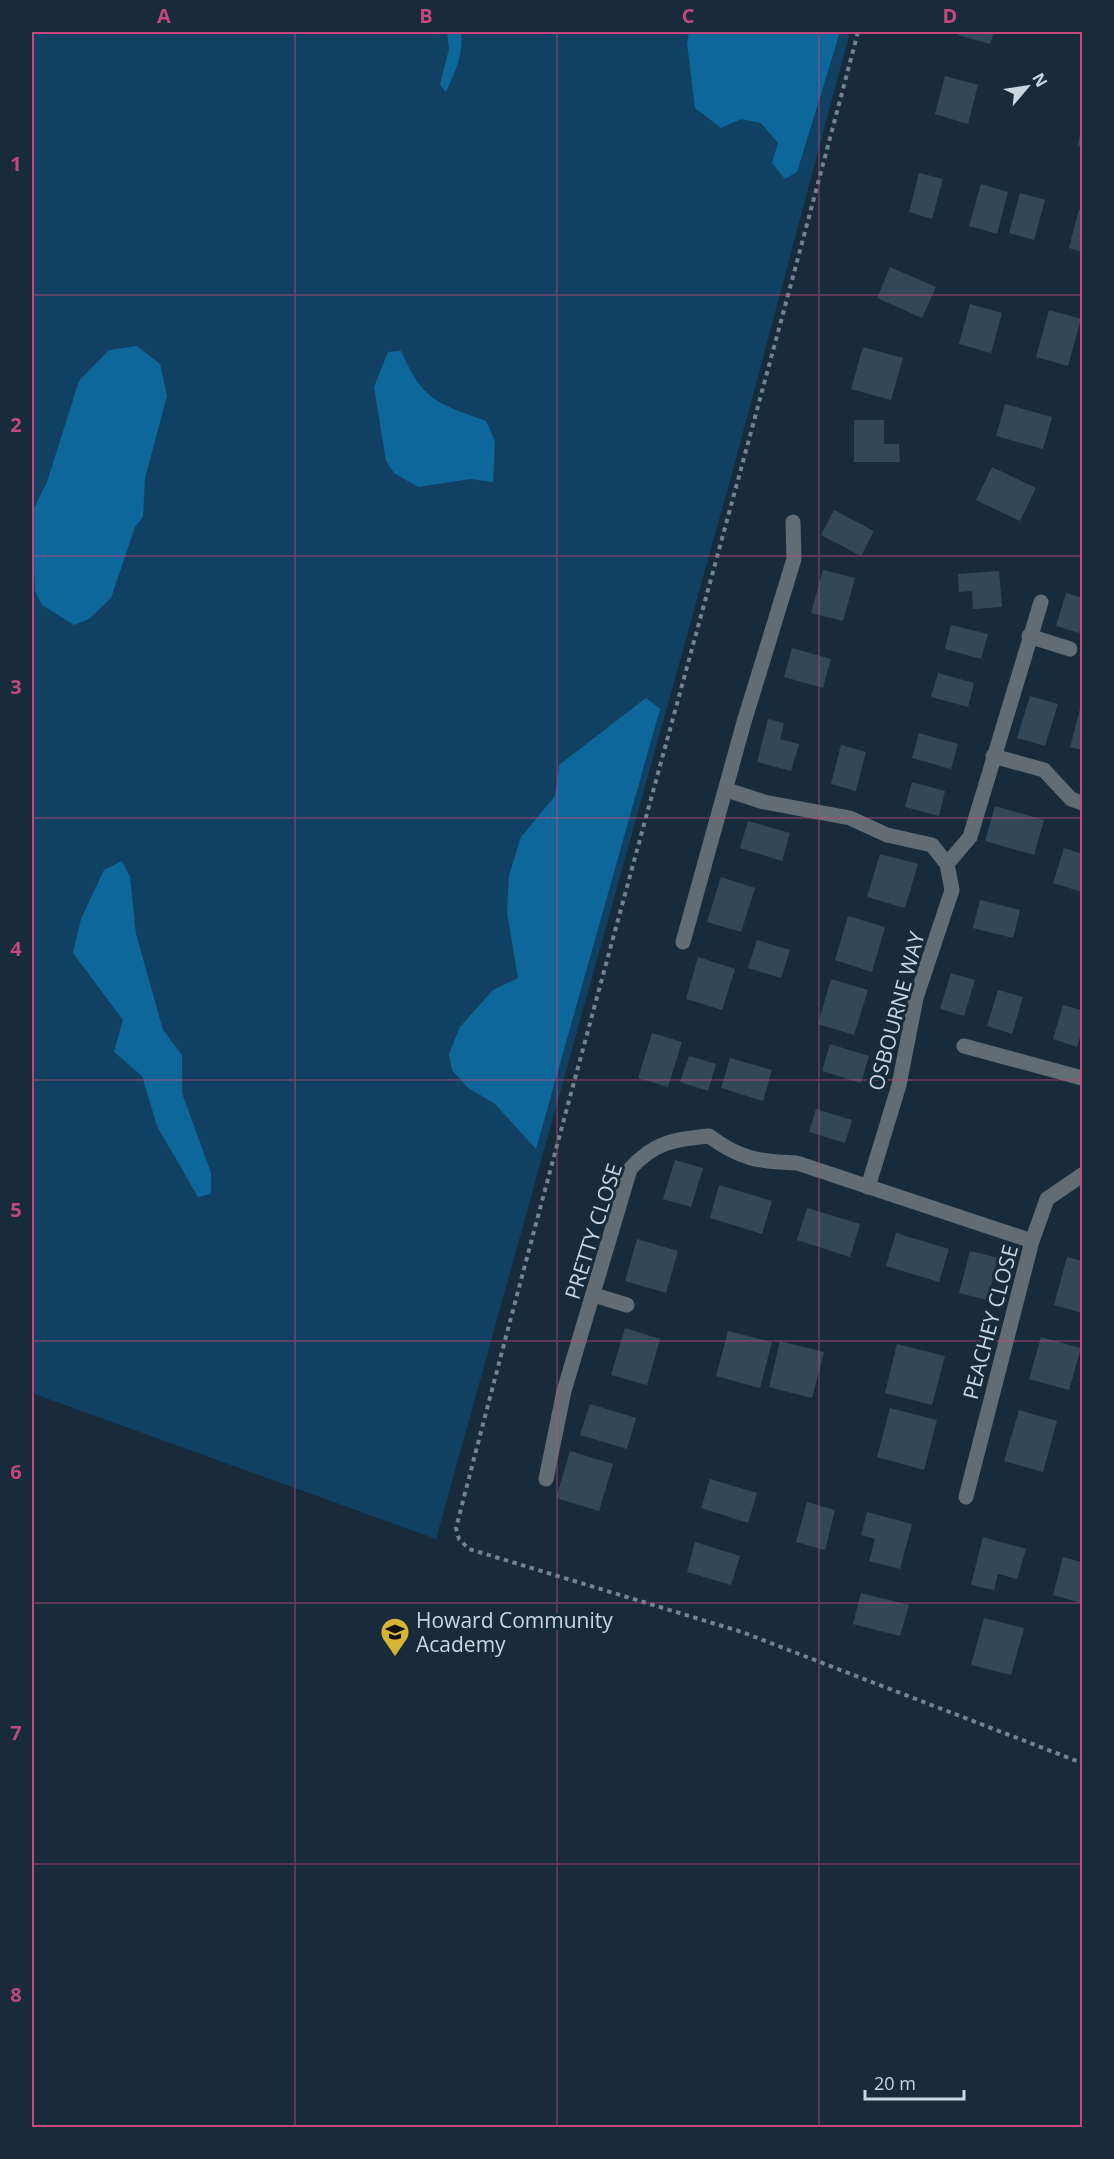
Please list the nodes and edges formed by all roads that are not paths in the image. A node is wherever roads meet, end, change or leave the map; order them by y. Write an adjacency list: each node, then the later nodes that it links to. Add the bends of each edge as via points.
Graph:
1 (792, 522): 6 (street, via 794,560)
2 (1041, 602): 3 (street)
3 (1029, 636): 4 (street); 5 (street)
4 (1070, 649)
5 (993, 756): 7 (street, via 1044,770 1071,799); 8 (street, via 970,837)
6 (727, 790): 8 (street, via 764,802 850,818 887,835 932,845); 9 (street)
7 (1083, 803)
8 (947, 864): 13 (street, OSBOURNE WAY, via 952,890 916,998 899,1085)
9 (683, 942)
10 (964, 1046): 11 (street)
11 (1083, 1078)
12 (1083, 1175): 14 (street, PEACHEY CLOSE, via 1047,1199)
13 (868, 1187): 14 (street, PRETTY CLOSE); 15 (street, PRETTY CLOSE, via 797,1163 760,1162 731,1152 709,1136 672,1140 643,1154 630,1169)
14 (1032, 1241): 18 (street, PEACHEY CLOSE)
15 (594, 1295): 16 (street); 17 (street, PRETTY CLOSE, via 564,1391)
16 (627, 1305)
17 (546, 1479)
18 (966, 1497)

